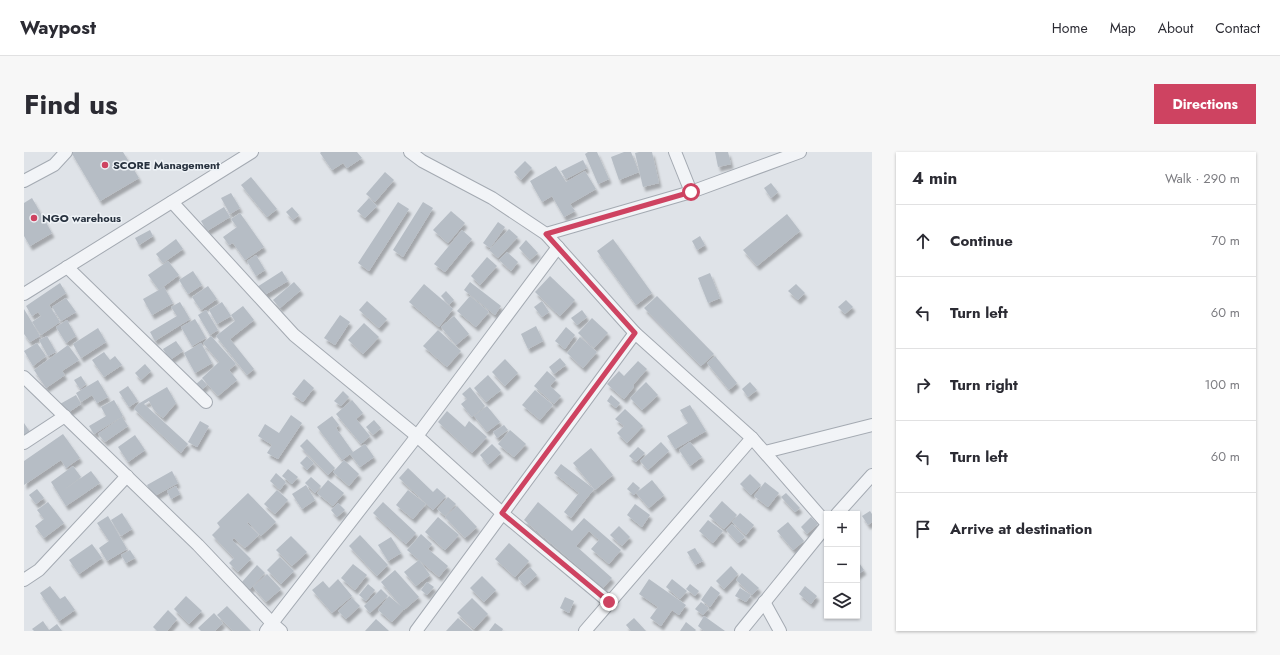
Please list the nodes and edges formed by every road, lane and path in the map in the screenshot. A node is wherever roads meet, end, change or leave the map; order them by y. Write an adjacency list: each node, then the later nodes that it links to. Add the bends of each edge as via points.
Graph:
1 (66, 152): 6 (street, via 54,164)
2 (252, 152): 8 (street)
3 (410, 152): 9 (street, via 492,198)
4 (675, 152): 7 (street)
5 (800, 152): 7 (street)
6 (24, 181)
7 (691, 192): 9 (street)
8 (172, 202): 11 (street); 18 (street, via 294,335)
9 (546, 234): 10 (street)
10 (558, 247): 13 (street); 18 (street)
11 (67, 267): 12 (street); 15 (street)
12 (24, 294)
13 (635, 333): 19 (street); 25 (street)
14 (24, 377): 16 (street)
15 (206, 402)
16 (65, 416): 20 (street); 23 (street)
17 (872, 425): 21 (street)
18 (417, 436): 25 (street); 31 (street)
19 (752, 438): 21 (street); 29 (street)
20 (24, 442)
21 (765, 452): 26 (street)
22 (872, 475): 24 (street)
23 (126, 476): 28 (street, via 39,570); 31 (street, via 198,545)
24 (840, 511)
25 (502, 513): 29 (street); 32 (street)
26 (824, 521)
27 (824, 529): 30 (street)
28 (24, 580)
29 (609, 602): 33 (street)
30 (764, 602): 34 (street); 35 (street)
31 (273, 629)
32 (416, 631)
33 (585, 631)
34 (741, 631)
35 (780, 631)

